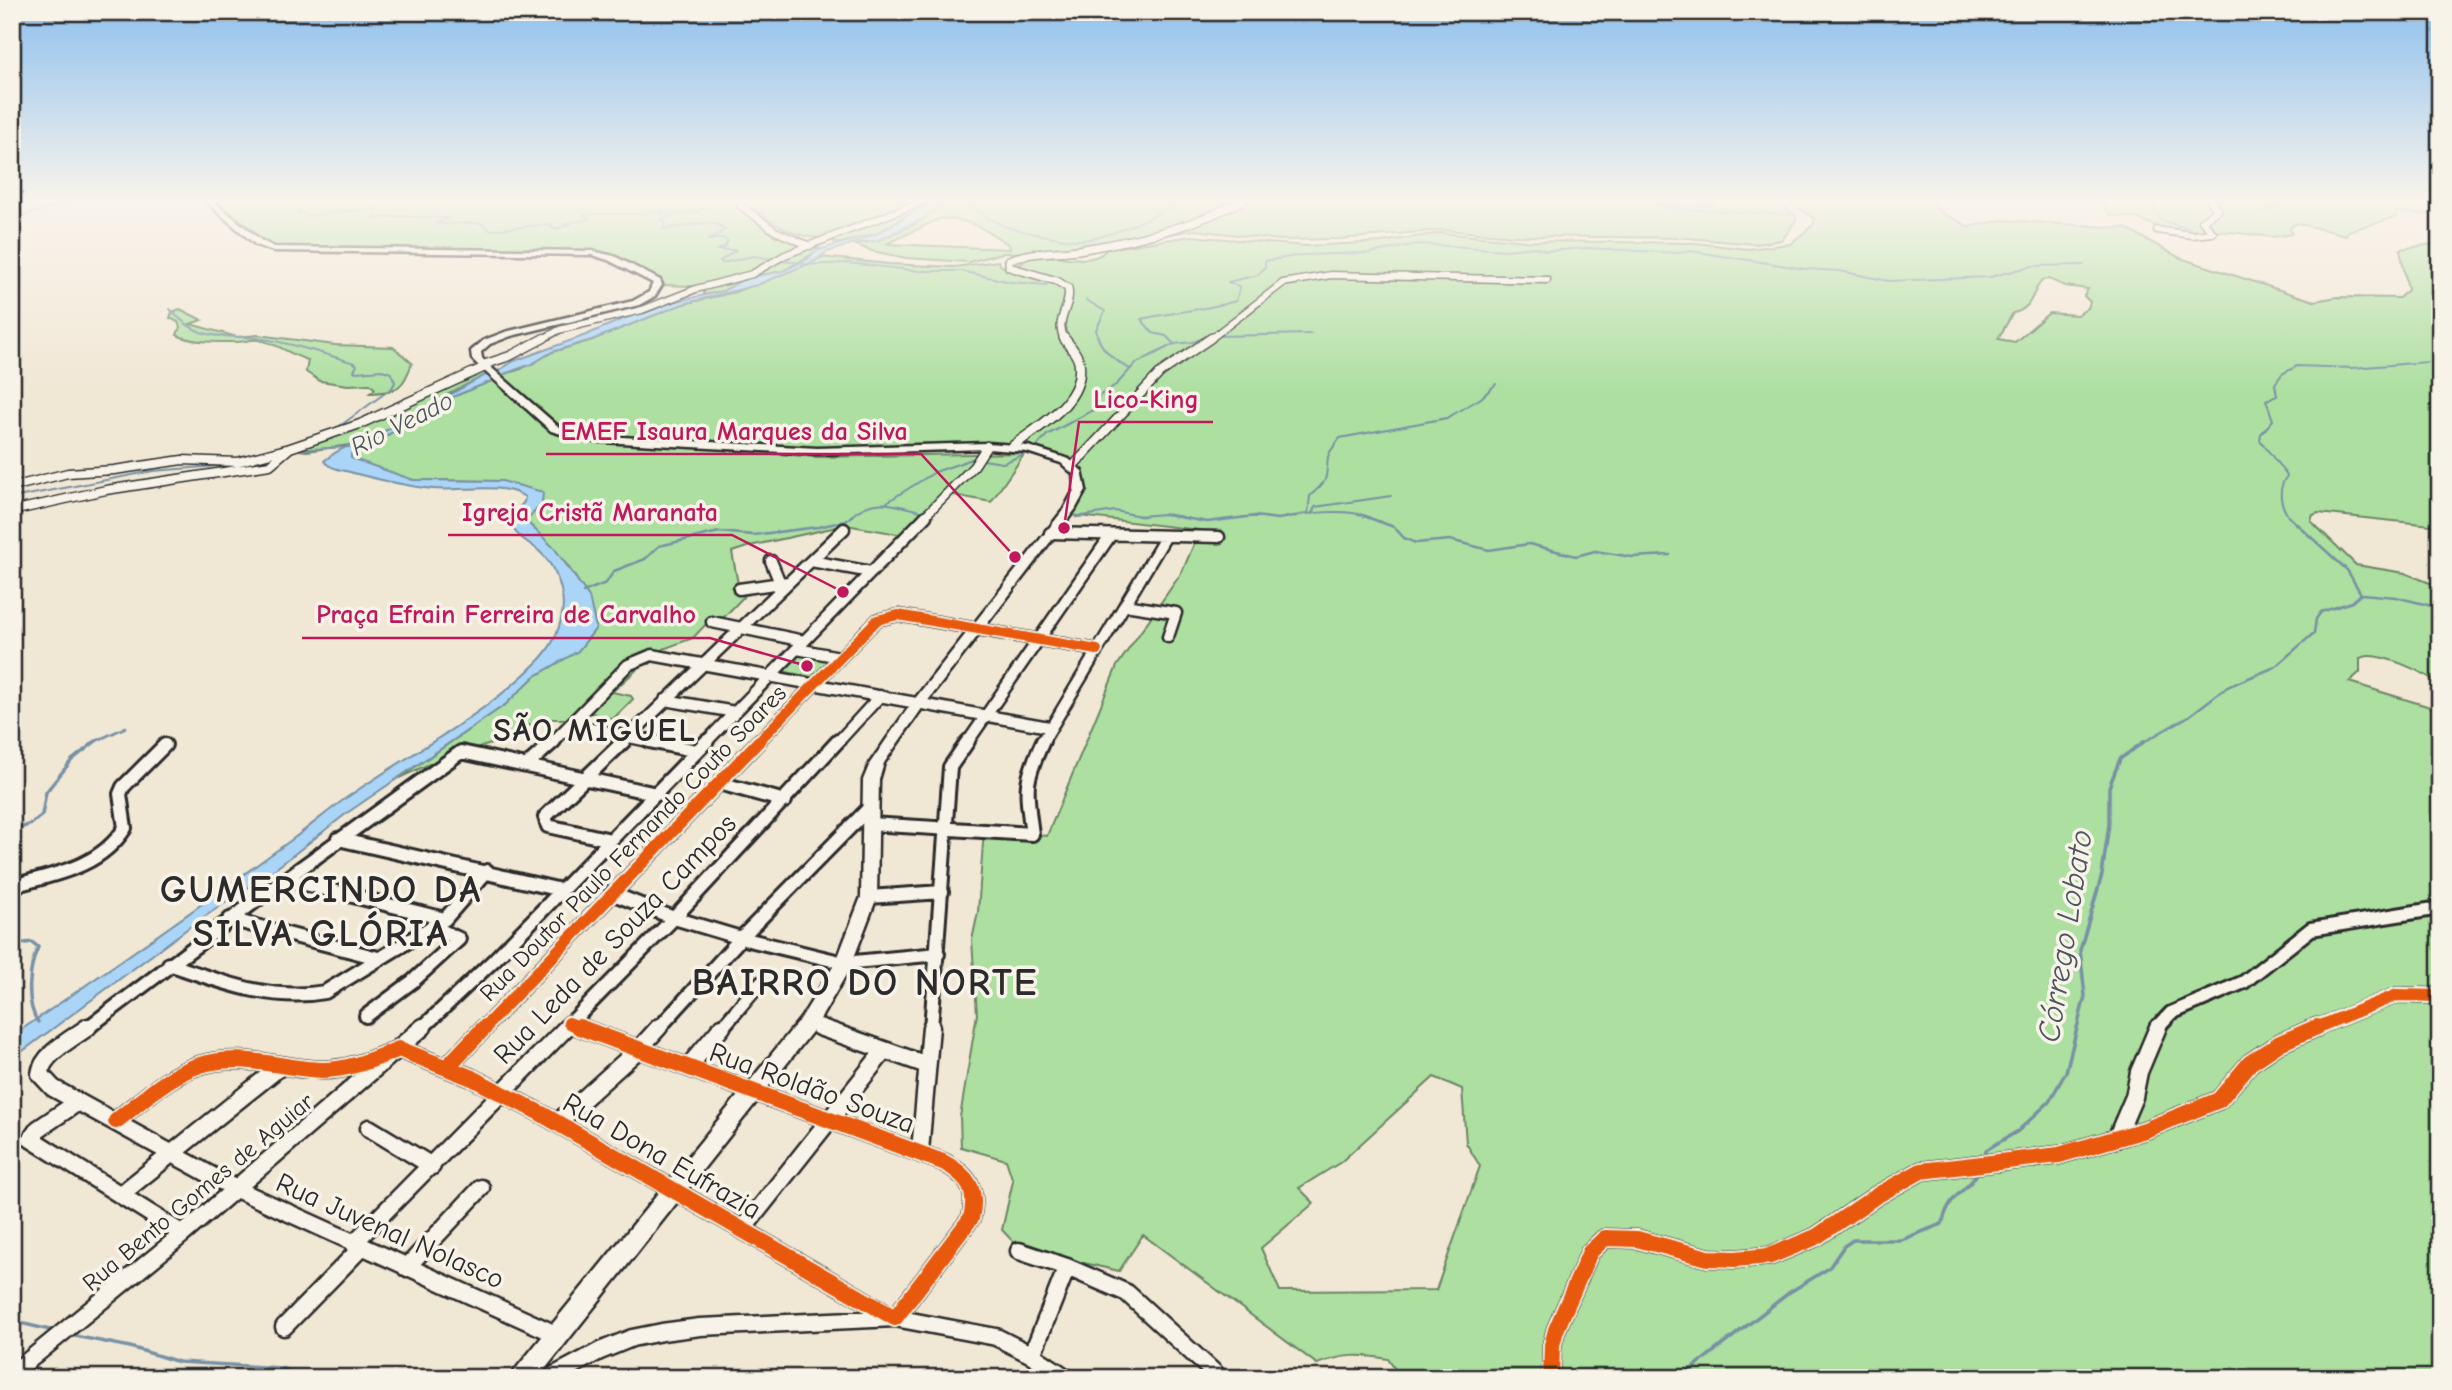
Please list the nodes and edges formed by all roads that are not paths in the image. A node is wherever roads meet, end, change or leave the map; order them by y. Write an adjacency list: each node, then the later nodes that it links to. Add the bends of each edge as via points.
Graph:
1 (622, 264): 5 (main road, via 659,285 653,294 636,303 487,342 476,351)
2 (770, 264): 5 (street, via 752,274 642,310 558,330)
3 (1007, 264): 7 (street, via 1068,288 1070,300 1060,328 1080,368 1068,402)
4 (1547, 281): 9 (street, via 1331,275 1283,283 1160,373)
5 (486, 368): 6 (main road, via 555,429 585,438 841,452); 8 (street, via 360,424)
6 (987, 446): 7 (main road); 19 (street, Rua Bento Gomes de Aguiar, via 978,462)
7 (1013, 446): 9 (main road)
8 (290, 448): 10 (street, via 237,462 182,460 68,473); 11 (street, via 275,463 261,467 106,490)
9 (1073, 466): 13 (main road, via 1080,477 1080,490)
10 (12, 487)
11 (12, 511)
12 (844, 529): 18 (street)
13 (1050, 533): 14 (street); 25 (main road)
14 (1111, 535): 15 (street); 27 (street)
15 (1166, 536): 16 (street); 22 (street)
16 (1219, 537)
17 (771, 561): 20 (street)
18 (811, 562): 19 (street); 20 (street)
19 (870, 572): 28 (street, Rua Bento Gomes de Aguiar)
20 (784, 582): 21 (street); 24 (street)
21 (739, 589)
22 (1125, 605): 26 (street, via 1176,613); 29 (street)
23 (712, 622): 24 (street)
24 (742, 628): 28 (street); 31 (street)
25 (977, 629): 27 (street); 30 (street, Rua Doutor Paulo Fernando Couto Soares, via 898,615 877,620); 36 (main road)
26 (1168, 638)
27 (1037, 639): 29 (street); 38 (street)
28 (800, 645): 30 (street); 32 (street, Rua Bento Gomes de Aguiar)
29 (1097, 649): 40 (street)
30 (840, 657): 33 (street, Rua Doutor Paulo Fernando Couto Soares)
31 (705, 663): 32 (street); 35 (street); 39 (street, via 661,655 643,657 628,666)
32 (771, 675): 33 (street); 37 (street, Rua Bento Gomes de Aguiar)
33 (816, 684): 34 (street); 46 (street, Rua Doutor Paulo Fernando Couto Soares)
34 (880, 696): 36 (street); 48 (street, Rua Leda de Souza Campos)
35 (665, 700): 37 (street); 41 (street)
36 (918, 704): 38 (street); 49 (main road, via 877,763 871,780)
37 (735, 712): 43 (street, Rua Bento Gomes de Aguiar)
38 (983, 716): 40 (street); 50 (street, via 950,767)
39 (572, 725): 41 (street); 44 (street)
40 (1049, 727): 50 (street, via 1026,780 1032,834)
41 (625, 737): 43 (street); 45 (street)
42 (165, 745): 55 (street, via 123,787 125,828 105,855)
43 (697, 751): 47 (street, Rua Bento Gomes de Aguiar)
44 (527, 765): 45 (street); 51 (street, via 461,752)
45 (586, 779): 47 (street); 52 (street, via 549,812 545,824)
46 (719, 783): 48 (street); 58 (street, Rua Doutor Paulo Fernando Couto Soares)
47 (657, 794): 52 (street, Rua Bento Gomes de Aguiar)
48 (785, 801): 61 (street, Rua Leda de Souza Campos)
49 (870, 815): 50 (street); 59 (main road); 64 (street)
50 (947, 828): 57 (street)
51 (338, 839): 53 (street); 54 (street)
52 (611, 840): 56 (street, Rua Bento Gomes de Aguiar)
53 (487, 871): 56 (street); 63 (street)
54 (285, 879): 62 (street); 63 (street)
55 (12, 886)
56 (561, 890): 75 (street, Rua Bento Gomes de Aguiar)
57 (942, 892): 59 (street); 65 (street)
58 (611, 893): 61 (street); 79 (street, Rua Doutor Paulo Fernando Couto Soares)
59 (870, 897): 67 (main road)
60 (2440, 908): 88 (street, via 2311,929 2244,982 2171,1013 2155,1030)
61 (674, 918): 64 (street); 72 (street, Rua Leda de Souza Campos)
62 (230, 919): 66 (street); 68 (street)
63 (439, 923): 66 (street); 71 (street, via 459,939)
64 (741, 938): 67 (street); 74 (street)
65 (939, 954): 67 (street); 77 (street)
66 (378, 958): 68 (street, via 338,986 301,997 215,980)
67 (844, 963): 73 (main road)
68 (169, 964): 83 (street, Rua Juvenal Nolasco, via 50,1056 40,1069 53,1088)
69 (759, 984): 80 (street)
70 (2440, 996): 88 (street, via 2397,995 2328,1021 2263,1052 2219,1100)
71 (366, 1016)
72 (569, 1023): 74 (street, Rua Roldão Souza); 81 (street, Rua Leda de Souza Campos)
73 (808, 1023): 76 (street); 82 (main road)
74 (640, 1048): 80 (street, Rua Roldão Souza); 86 (street)
75 (399, 1049): 78 (street, via 338,1069); 79 (street, Rua Dona Eufrazia); 93 (street, Rua Bento Gomes de Aguiar)
76 (884, 1051): 77 (street); 84 (street)
77 (927, 1065): 89 (street)
78 (281, 1066): 85 (street, via 230,1061 200,1065); 90 (street)
79 (447, 1066): 81 (street, Rua Dona Eufrazia)
80 (688, 1067): 82 (street, Rua Roldão Souza)
81 (504, 1092): 86 (street, Rua Dona Eufrazia); 91 (street, Rua Leda de Souza Campos)
82 (753, 1092): 84 (street, Rua Roldão Souza); 94 (main road)
83 (78, 1102): 85 (street, Rua Juvenal Nolasco); 95 (street, via 38,1129 31,1139)
84 (830, 1120): 89 (street, Rua Roldão Souza); 96 (street)
85 (116, 1121): 90 (street, Rua Juvenal Nolasco)
86 (558, 1122): 94 (street, Rua Dona Eufrazia)
87 (369, 1128): 91 (street)
88 (2116, 1139): 111 (street, via 2059,1155 1921,1171 1813,1241 1764,1258 1719,1259 1632,1238 1605,1238 1590,1252 1556,1330)
89 (920, 1151): 102 (street, Rua Roldão Souza, via 954,1167 971,1183 974,1208)
90 (173, 1153): 93 (street, Rua Juvenal Nolasco); 95 (street)
91 (432, 1166): 98 (street, Rua Leda de Souza Campos)
92 (481, 1188): 101 (street)
93 (236, 1189): 97 (street, Rua Bento Gomes de Aguiar); 98 (street, Rua Juvenal Nolasco)
94 (675, 1191): 96 (street, Rua Dona Eufrazia); 104 (main road)
95 (120, 1195): 97 (street)
96 (743, 1229): 102 (street, Rua Dona Eufrazia)
97 (183, 1234): 106 (street, Rua Bento Gomes de Aguiar)
98 (357, 1246): 101 (street, Rua Juvenal Nolasco); 103 (street, Rua Leda de Souza Campos)
99 (1019, 1251): 100 (street)
100 (1067, 1266): 105 (street); 110 (street, via 1127,1293)
101 (406, 1268): 104 (street, Rua Juvenal Nolasco)
102 (895, 1318): 105 (street, via 980,1332); 108 (street, via 662,1332 632,1338)
103 (284, 1327)
104 (558, 1335): 107 (main road)
105 (1032, 1355): 109 (street)
106 (12, 1374)
107 (523, 1378)
108 (548, 1378)
109 (1067, 1378)
110 (1220, 1378)
111 (1552, 1378)

